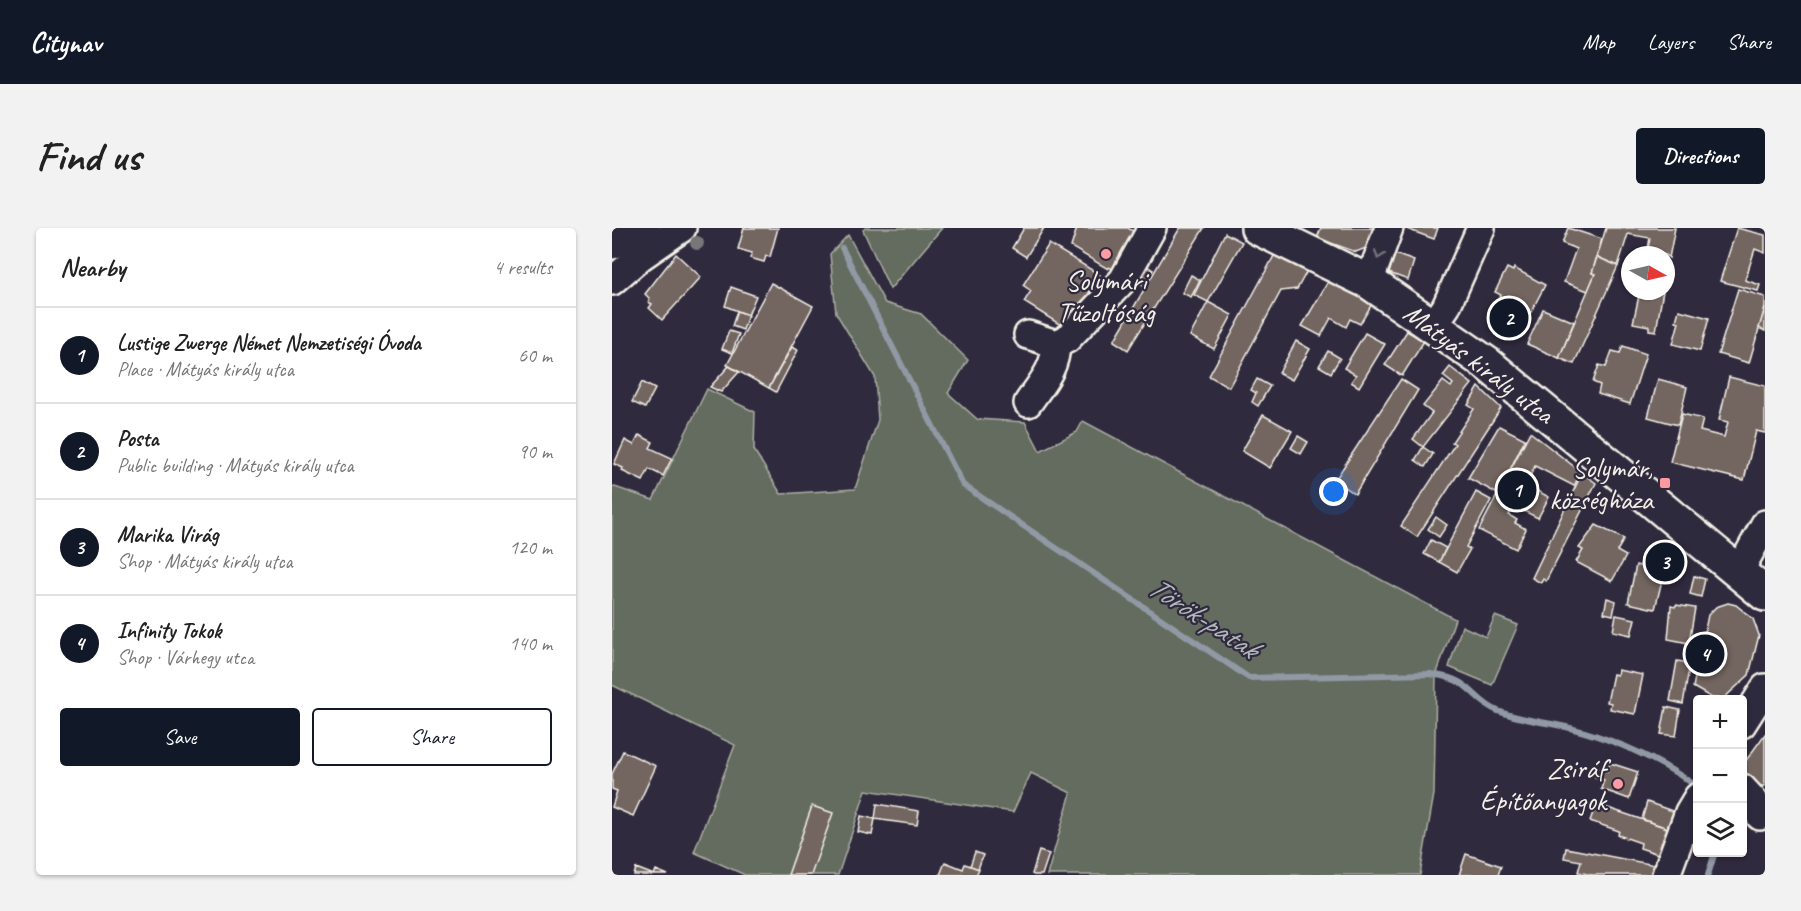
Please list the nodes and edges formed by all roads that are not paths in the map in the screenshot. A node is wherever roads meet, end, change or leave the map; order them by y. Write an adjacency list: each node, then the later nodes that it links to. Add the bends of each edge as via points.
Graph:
1 (643, 228): 8 (main road)
2 (682, 228): 9 (street)
3 (1152, 228): 13 (street, via 1123,280 1082,326)
4 (1258, 228): 7 (main road, Mátyás király utca)
5 (1389, 228): 10 (street, one-way to 10)
6 (1481, 228): 11 (street, via 1446,307)
7 (1291, 236): 10 (main road, Mátyás király utca)
8 (612, 242)
9 (612, 281)
10 (1369, 282): 11 (main road, Mátyás király utca)
11 (1432, 326): 16 (main road, Mátyás király utca, via 1486,363)
12 (1028, 335): 13 (street)
13 (1056, 344): 14 (street, via 1051,369)
14 (1029, 403)
15 (1765, 524): 16 (street)
16 (1739, 572): 17 (main road, Mátyás király utca)
17 (1765, 594)
18 (1765, 688): 19 (street)
19 (1747, 717)
20 (1694, 803): 21 (street)
21 (1666, 875)

